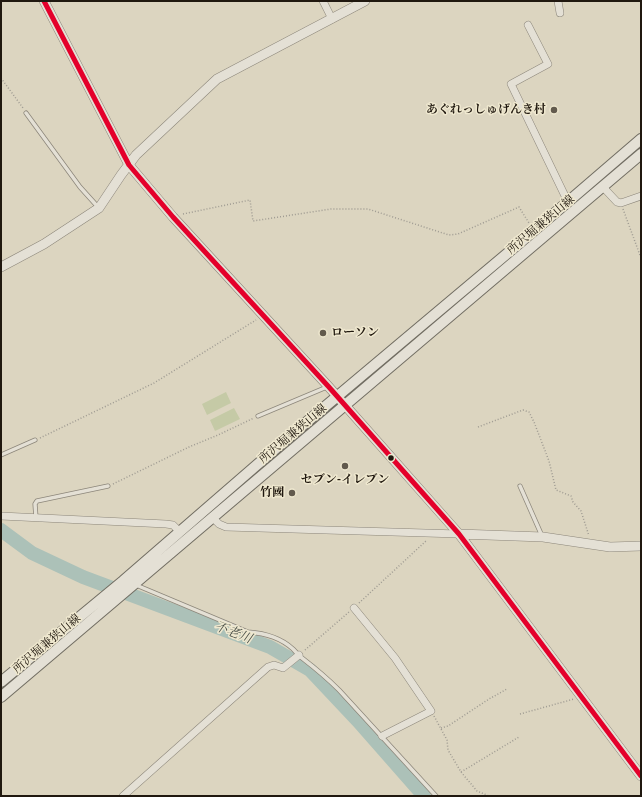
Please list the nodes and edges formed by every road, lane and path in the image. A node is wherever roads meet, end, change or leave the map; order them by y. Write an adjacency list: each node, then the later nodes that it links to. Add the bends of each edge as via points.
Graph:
1 (44, 1): 12 (street)
2 (323, 1): 6 (street)
3 (365, 1): 6 (street)
4 (558, 1): 5 (street)
5 (560, 13)
6 (332, 19): 12 (street, via 217,80)
7 (528, 25): 14 (street, via 548,64 511,84)
8 (1, 78): 9 (path)
9 (26, 113): 17 (lane, via 80,187)
10 (641, 139): 19 (main road, 所沢堀兼狭山線)
11 (641, 154): 13 (main road, 所沢堀兼狭山線)
12 (129, 165): 17 (street); 18 (street)
13 (602, 186): 16 (street); 25 (main road, 所沢堀兼狭山線)
14 (565, 196)
15 (641, 196): 16 (street)
16 (621, 203): 20 (path)
17 (99, 208): 21 (street, via 44,244)
18 (173, 216): 19 (path, via 250,200 253,221 331,209 368,209 453,235 519,207); 22 (street)
19 (534, 231): 24 (main road, 所沢堀兼狭山線)
20 (641, 258)
21 (1, 267)
22 (263, 316): 23 (street); 28 (path, via 154,383)
23 (328, 386): 24 (street); 26 (lane)
24 (337, 397): 25 (street); 35 (main road, 所沢堀兼狭山線)
25 (344, 406): 33 (main road, 所沢堀兼狭山線); 37 (street)
26 (258, 416): 30 (path)
27 (478, 427): 39 (path, via 523,410 529,412 549,461 556,490 571,496 581,511)
28 (35, 440): 29 (lane)
29 (1, 455)
30 (108, 486): 34 (lane, via 37,500)
31 (520, 486): 38 (lane)
32 (1, 516): 34 (street)
33 (212, 517): 36 (street, via 219,524 226,526); 41 (main road, 所沢堀兼狭山線)
34 (36, 518): 35 (street, via 166,524 173,525)
35 (180, 532): 41 (main road, 所沢堀兼狭山線)
36 (434, 533): 37 (street); 42 (path)
37 (459, 534): 38 (street); 47 (street)
38 (543, 538): 39 (street)
39 (591, 543): 40 (street, via 610,547)
40 (641, 546)
41 (129, 583): 43 (lane, via 248,632 274,638); 44 (main road, 所沢堀兼狭山線, via 106,594); 46 (main road, 所沢堀兼狭山線, via 117,598)
42 (354, 608): 43 (path); 48 (street, via 395,658)
43 (299, 655): 51 (lane, via 323,674); 55 (street, via 283,668 274,665 268,667)
44 (1, 682)
45 (506, 689): 50 (path)
46 (1, 697)
47 (582, 697): 49 (path); 54 (street)
48 (432, 711): 50 (path); 51 (street)
49 (520, 714)
50 (441, 728): 53 (path, via 447,740 448,750)
51 (382, 736): 56 (lane)
52 (519, 737): 53 (path)
53 (461, 772): 57 (path, via 477,791)
54 (641, 776)
55 (123, 796)
56 (436, 796)
57 (489, 796)

